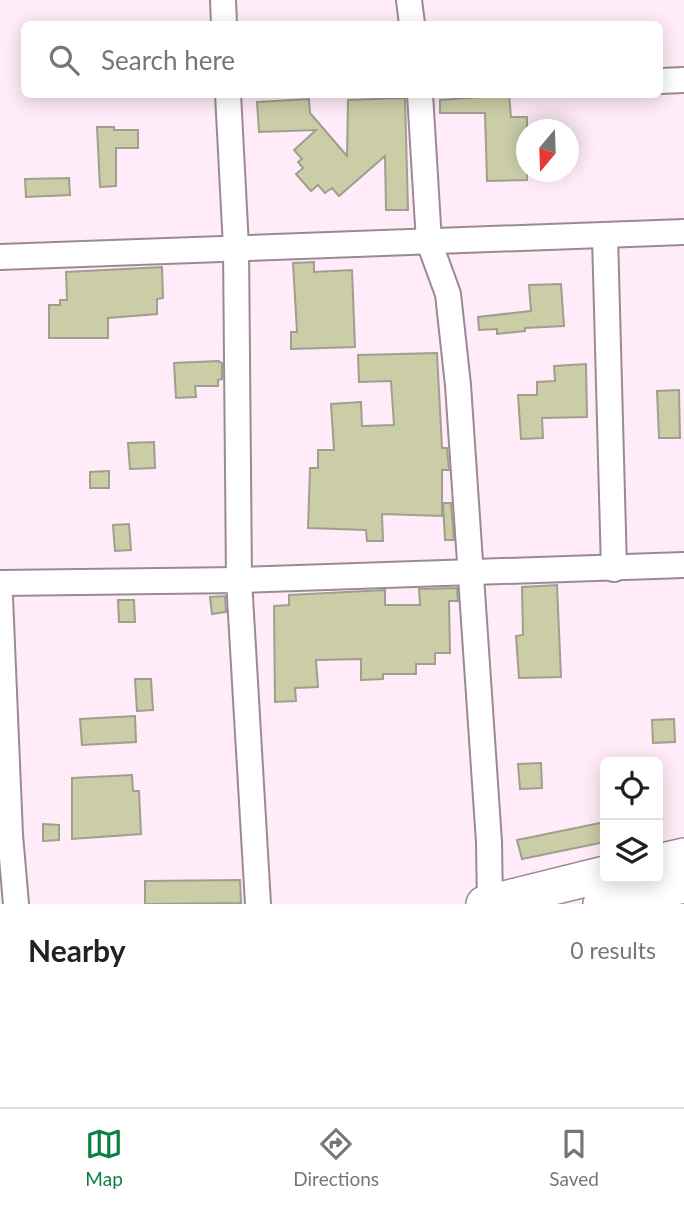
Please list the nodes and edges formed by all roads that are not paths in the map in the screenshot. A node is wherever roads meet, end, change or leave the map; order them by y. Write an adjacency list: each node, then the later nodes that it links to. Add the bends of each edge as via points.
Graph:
1 (223, 0): 3 (street)
2 (409, 0): 4 (street)
3 (224, 21)
4 (412, 21)
5 (684, 80): 6 (street)
6 (663, 81)
7 (228, 98): 12 (street)
8 (420, 98): 11 (street)
9 (684, 232): 10 (street)
10 (605, 236): 11 (street); 15 (street)
11 (429, 242): 12 (street); 16 (street, via 448,294)
12 (236, 247): 13 (street); 17 (street)
13 (0, 257)
14 (684, 565): 15 (street)
15 (614, 569): 16 (street)
16 (472, 573): 17 (street); 24 (street, via 489,842)
17 (239, 580): 18 (street); 26 (street)
18 (0, 583)
19 (0, 597): 25 (street)
20 (684, 856): 21 (highway)
21 (663, 861)
22 (600, 875): 24 (highway)
23 (684, 885): 27 (highway)
24 (488, 903)
25 (16, 904)
26 (258, 904)
27 (600, 904)

